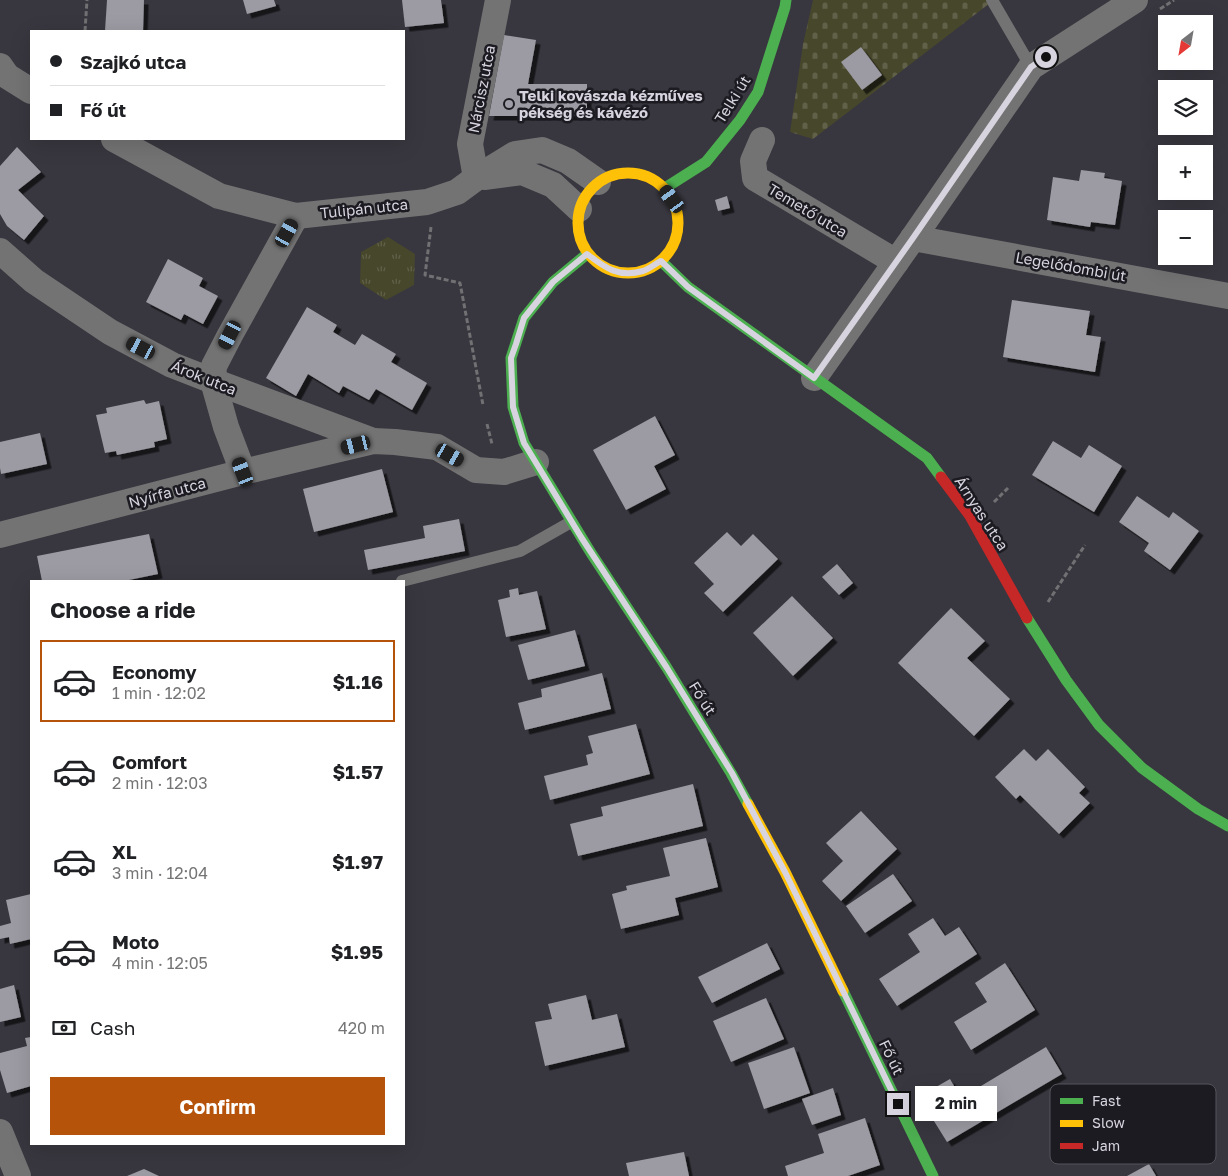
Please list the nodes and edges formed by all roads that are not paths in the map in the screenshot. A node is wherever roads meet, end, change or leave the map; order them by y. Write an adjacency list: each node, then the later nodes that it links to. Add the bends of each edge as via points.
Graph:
1 (498, 0): 10 (street, Nárcisz utca, via 470,144)
2 (786, 0): 12 (main road, Telki út, via 758,92 740,120 706,162)
3 (992, 0): 6 (lane)
4 (1136, 0): 6 (street)
5 (0, 66): 7 (street, via 7,76)
6 (1031, 67): 15 (street)
7 (30, 90)
8 (116, 140): 14 (street, Tulipán utca, via 219,196)
9 (762, 140): 19 (street, Temető utca, via 753,161 755,178)
10 (476, 178): 11 (street, Tulipán utca, via 514,154 542,150 568,161); 13 (street, Tulipán utca, via 522,172 553,185); 14 (street, Tulipán utca, via 457,192 427,202)
11 (598, 182): 12 (main road, via 625,172 640,174); 13 (main road, via 586,194)
12 (665, 188): 18 (main road, via 675,206 678,226 676,239)
13 (579, 209): 17 (main road, via 578,234)
14 (296, 216): 22 (street, via 218,358)
15 (913, 238): 19 (street); 20 (street, Legelődombi út)
16 (0, 251): 22 (street, Árok utca, via 34,281 110,332 172,365)
17 (587, 254): 18 (main road, via 605,268 624,274 644,271); 24 (main road, Fő út, via 553,282 524,318 511,358 513,407 524,443)
18 (661, 261): 21 (main road, Árnyas utca, via 688,287)
19 (896, 262): 21 (street)
20 (1228, 296)
21 (814, 378): 29 (main road, Árnyas utca, via 927,458 970,516 1029,622 1099,725 1142,768 1198,809)
22 (213, 381): 23 (street, Árok utca); 25 (street)
23 (373, 441): 24 (street, Nyírfa utca, via 437,447 476,470 504,472); 25 (street, Nyírfa utca)
24 (536, 462): 26 (main road, Fő út)
25 (243, 472): 27 (street, Nyírfa utca)
26 (571, 522): 28 (lane, via 520,551); 32 (main road, Fő út, via 732,773 785,872)
27 (0, 535)
28 (405, 580)
29 (1228, 826)
30 (0, 1132): 31 (street)
31 (18, 1176)
32 (933, 1176)

